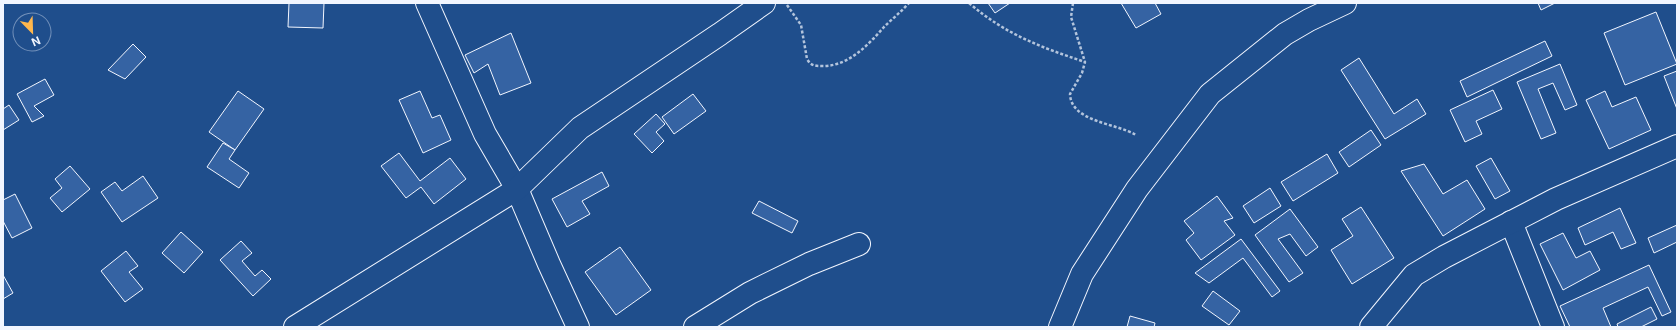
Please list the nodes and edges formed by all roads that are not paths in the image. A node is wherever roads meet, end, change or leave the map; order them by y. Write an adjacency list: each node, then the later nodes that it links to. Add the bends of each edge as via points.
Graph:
1 (428, 3): 5 (street, via 486,134)
2 (764, 3): 5 (street, via 580,128)
3 (1345, 3): 11 (street, via 1285,34 1210,94 1137,189 1082,274)
4 (1677, 146): 6 (street, via 1556,199)
5 (518, 189): 8 (street); 9 (street, via 548,264)
6 (1511, 222): 12 (street, via 1470,242 1414,275); 13 (street)
7 (859, 244): 10 (street, via 750,293)
8 (302, 326)
9 (578, 327)
10 (695, 327)
11 (1060, 327)
12 (1371, 327)
13 (1553, 327)

